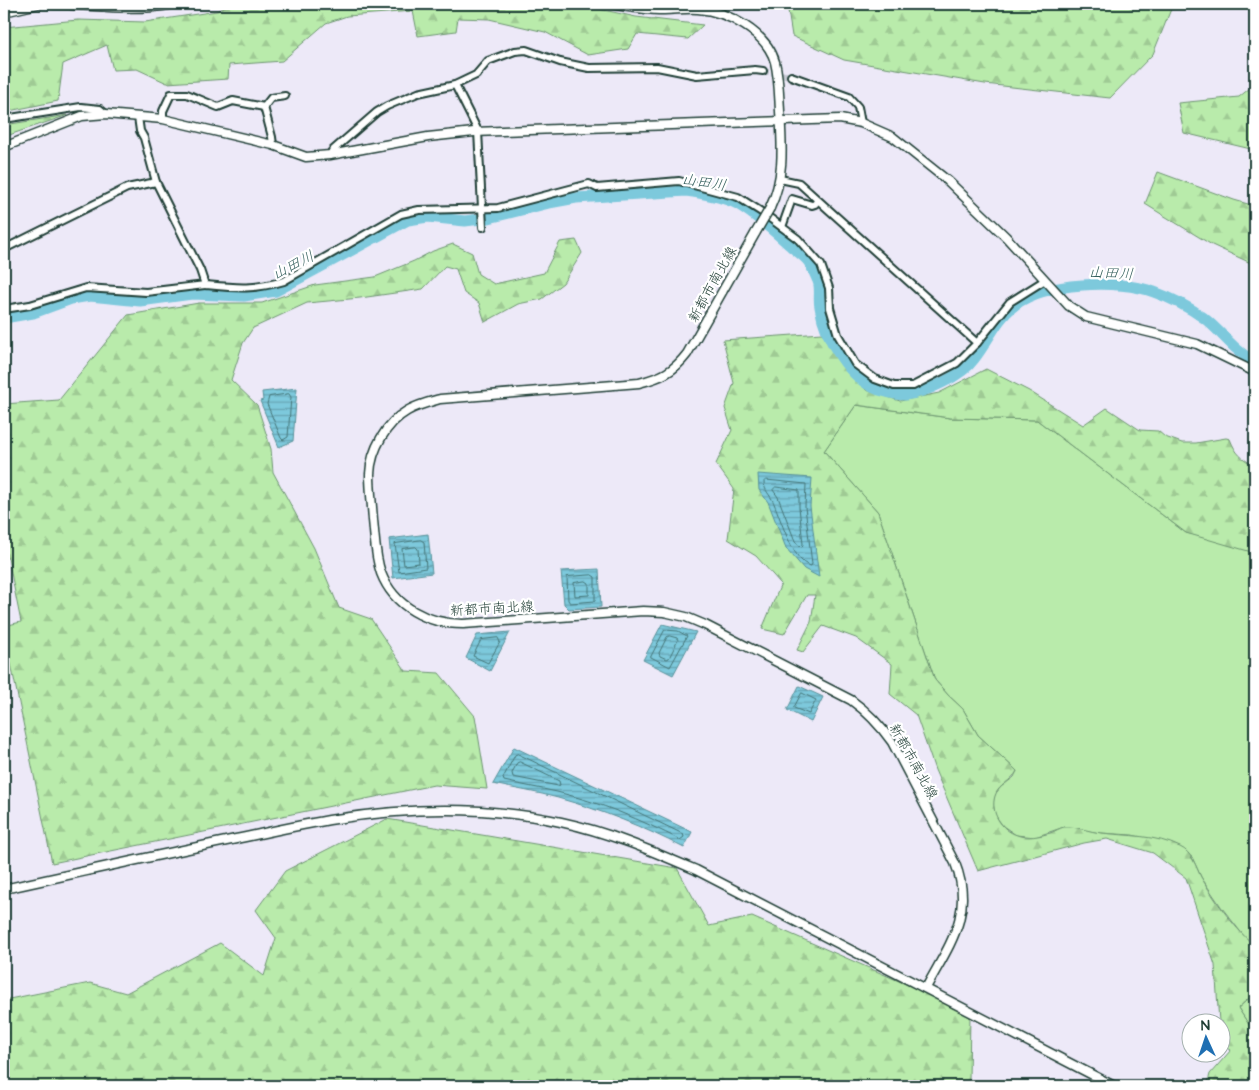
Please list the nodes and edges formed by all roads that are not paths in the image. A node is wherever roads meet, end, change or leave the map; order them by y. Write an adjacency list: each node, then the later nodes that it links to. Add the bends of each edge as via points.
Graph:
1 (38, 4): 5 (street)
2 (54, 4): 3 (street, via 126,8)
3 (174, 4)
4 (611, 4): 15 (street, 新都市南北線, via 663,10 698,9 721,13 743,24 764,42 775,61)
5 (4, 12)
6 (763, 71): 8 (street, via 697,75 658,67 588,68 526,50 488,61 476,75)
7 (791, 76): 16 (street, via 849,97 858,106)
8 (456, 85): 17 (street); 20 (street, via 418,93 387,106)
9 (285, 96): 10 (street, via 271,98)
10 (264, 106): 14 (street, via 232,101 218,108 187,94 171,94); 18 (street)
11 (106, 114): 12 (street); 13 (street, via 100,109 81,107); 19 (street, via 82,116)
12 (138, 117): 14 (street); 22 (street)
13 (4, 119)
14 (163, 119): 18 (street)
15 (781, 120): 16 (street, via 840,119); 17 (street); 21 (street, 新都市南北線)
16 (861, 123): 28 (street, via 893,137 948,181 1006,236)
17 (478, 131): 20 (street); 24 (street)
18 (273, 145): 20 (street, via 306,158)
19 (4, 147)
20 (330, 155)
21 (780, 179): 23 (street, via 799,183); 34 (street, 新都市南北線, bridge, via 770,208 687,354 667,374 639,383 440,399 422,404 396,419 378,444 370,473 377,560 386,584 394,594 416,613 432,620 463,624 664,612 705,625 851,700 867,712 892,742 955,863 961,883 963,902 958,925)
22 (156, 182): 27 (street, via 127,188); 29 (street)
23 (817, 201): 26 (street, via 812,205 792,198); 31 (street)
24 (481, 210): 25 (street); 26 (street, via 589,184 597,188 679,181 738,197); 29 (street, via 419,210 401,214 284,281 245,288)
25 (483, 227)
26 (782, 227): 31 (street, via 821,265 838,336 855,364 875,379 894,386 913,386 957,363)
27 (4, 248)
28 (1045, 280): 31 (street, via 1010,302); 32 (street, via 1069,306 1086,316 1197,344)
29 (205, 285): 30 (street, via 146,292 86,288 30,306)
30 (4, 309)
31 (977, 344)
32 (1255, 372)
33 (4, 889): 34 (street, via 334,819 408,810 488,811 561,822 634,844 696,870)
34 (926, 988): 35 (street)
35 (1114, 1086)

